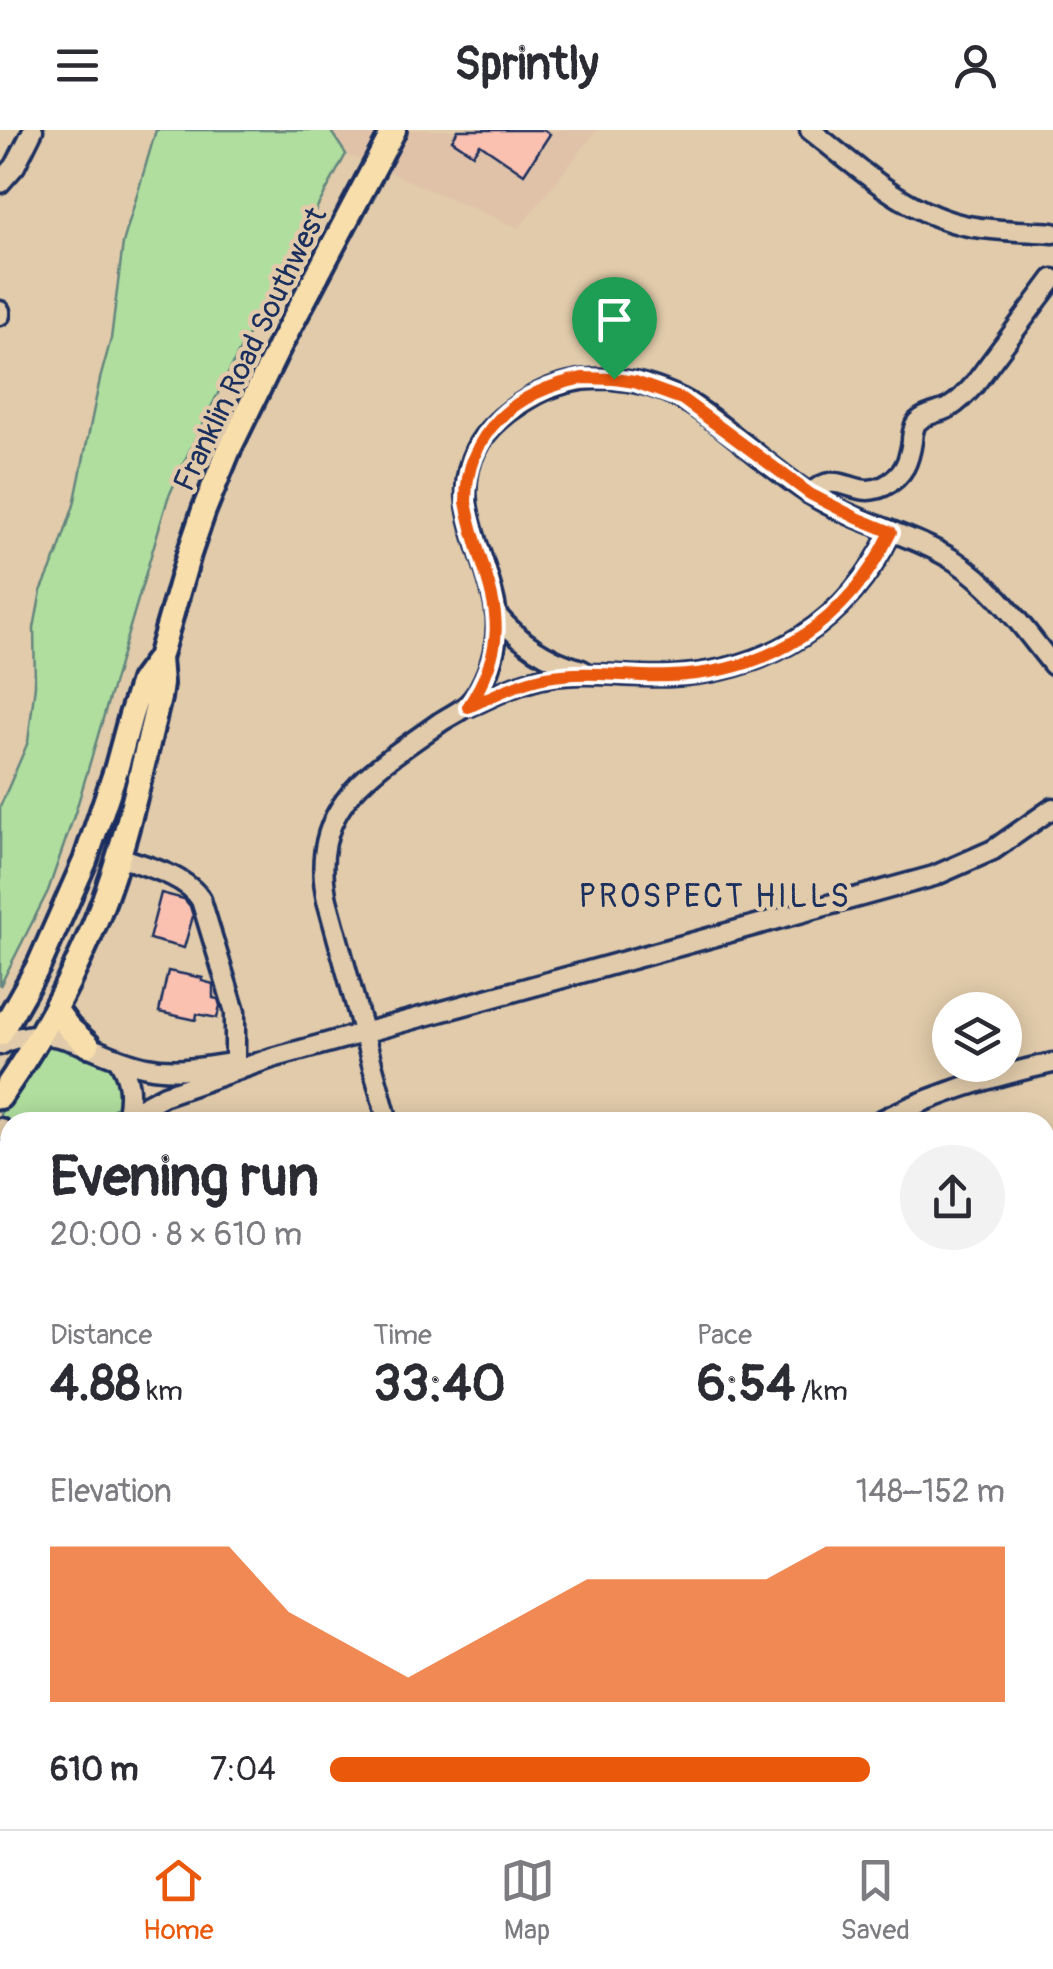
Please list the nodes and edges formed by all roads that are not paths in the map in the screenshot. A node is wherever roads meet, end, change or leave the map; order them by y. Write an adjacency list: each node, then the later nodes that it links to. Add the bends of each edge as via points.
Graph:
1 (33, 130): 4 (street)
2 (394, 130): 10 (main road, Franklin Road Southwest, via 229,449)
3 (810, 130): 5 (street, via 891,192 946,220)
4 (0, 183)
5 (1053, 233)
6 (1053, 279): 7 (street, via 962,398 920,420 904,470 868,490 828,482)
7 (810, 494): 8 (street); 9 (street, via 682,399 614,379 554,384 501,418 470,463 466,502)
8 (891, 532): 11 (street, via 974,575); 12 (street, via 841,606 775,652 675,676)
9 (496, 614): 12 (street, via 545,657); 13 (street, via 489,669)
10 (159, 658): 15 (main road, Franklin Road Southwest, via 159,698); 19 (main road, Franklin Road Southwest, via 142,681 64,914)
11 (1053, 666)
12 (589, 672): 13 (street, via 532,681)
13 (468, 707): 18 (street, via 355,787 330,825 323,881)
14 (1053, 808): 18 (street, via 992,850 934,876)
15 (118, 857): 16 (main road, Franklin Road Southwest); 24 (street, via 186,884 201,900 235,1012)
16 (56, 1009): 17 (main road, Franklin Road Southwest); 21 (main road)
17 (42, 1032): 20 (street); 21 (street); 26 (main road, Franklin Road Southwest)
18 (364, 1033): 22 (street); 29 (street)
19 (0, 1034)
20 (0, 1045)
21 (88, 1045): 23 (street)
22 (272, 1058): 24 (street); 28 (street)
23 (118, 1059): 24 (street, via 176,1070); 27 (street, via 129,1081)
24 (234, 1063)
25 (1053, 1064): 30 (street, via 973,1084)
26 (0, 1098)
27 (123, 1112)
28 (132, 1112)
29 (385, 1112)
30 (901, 1112)

